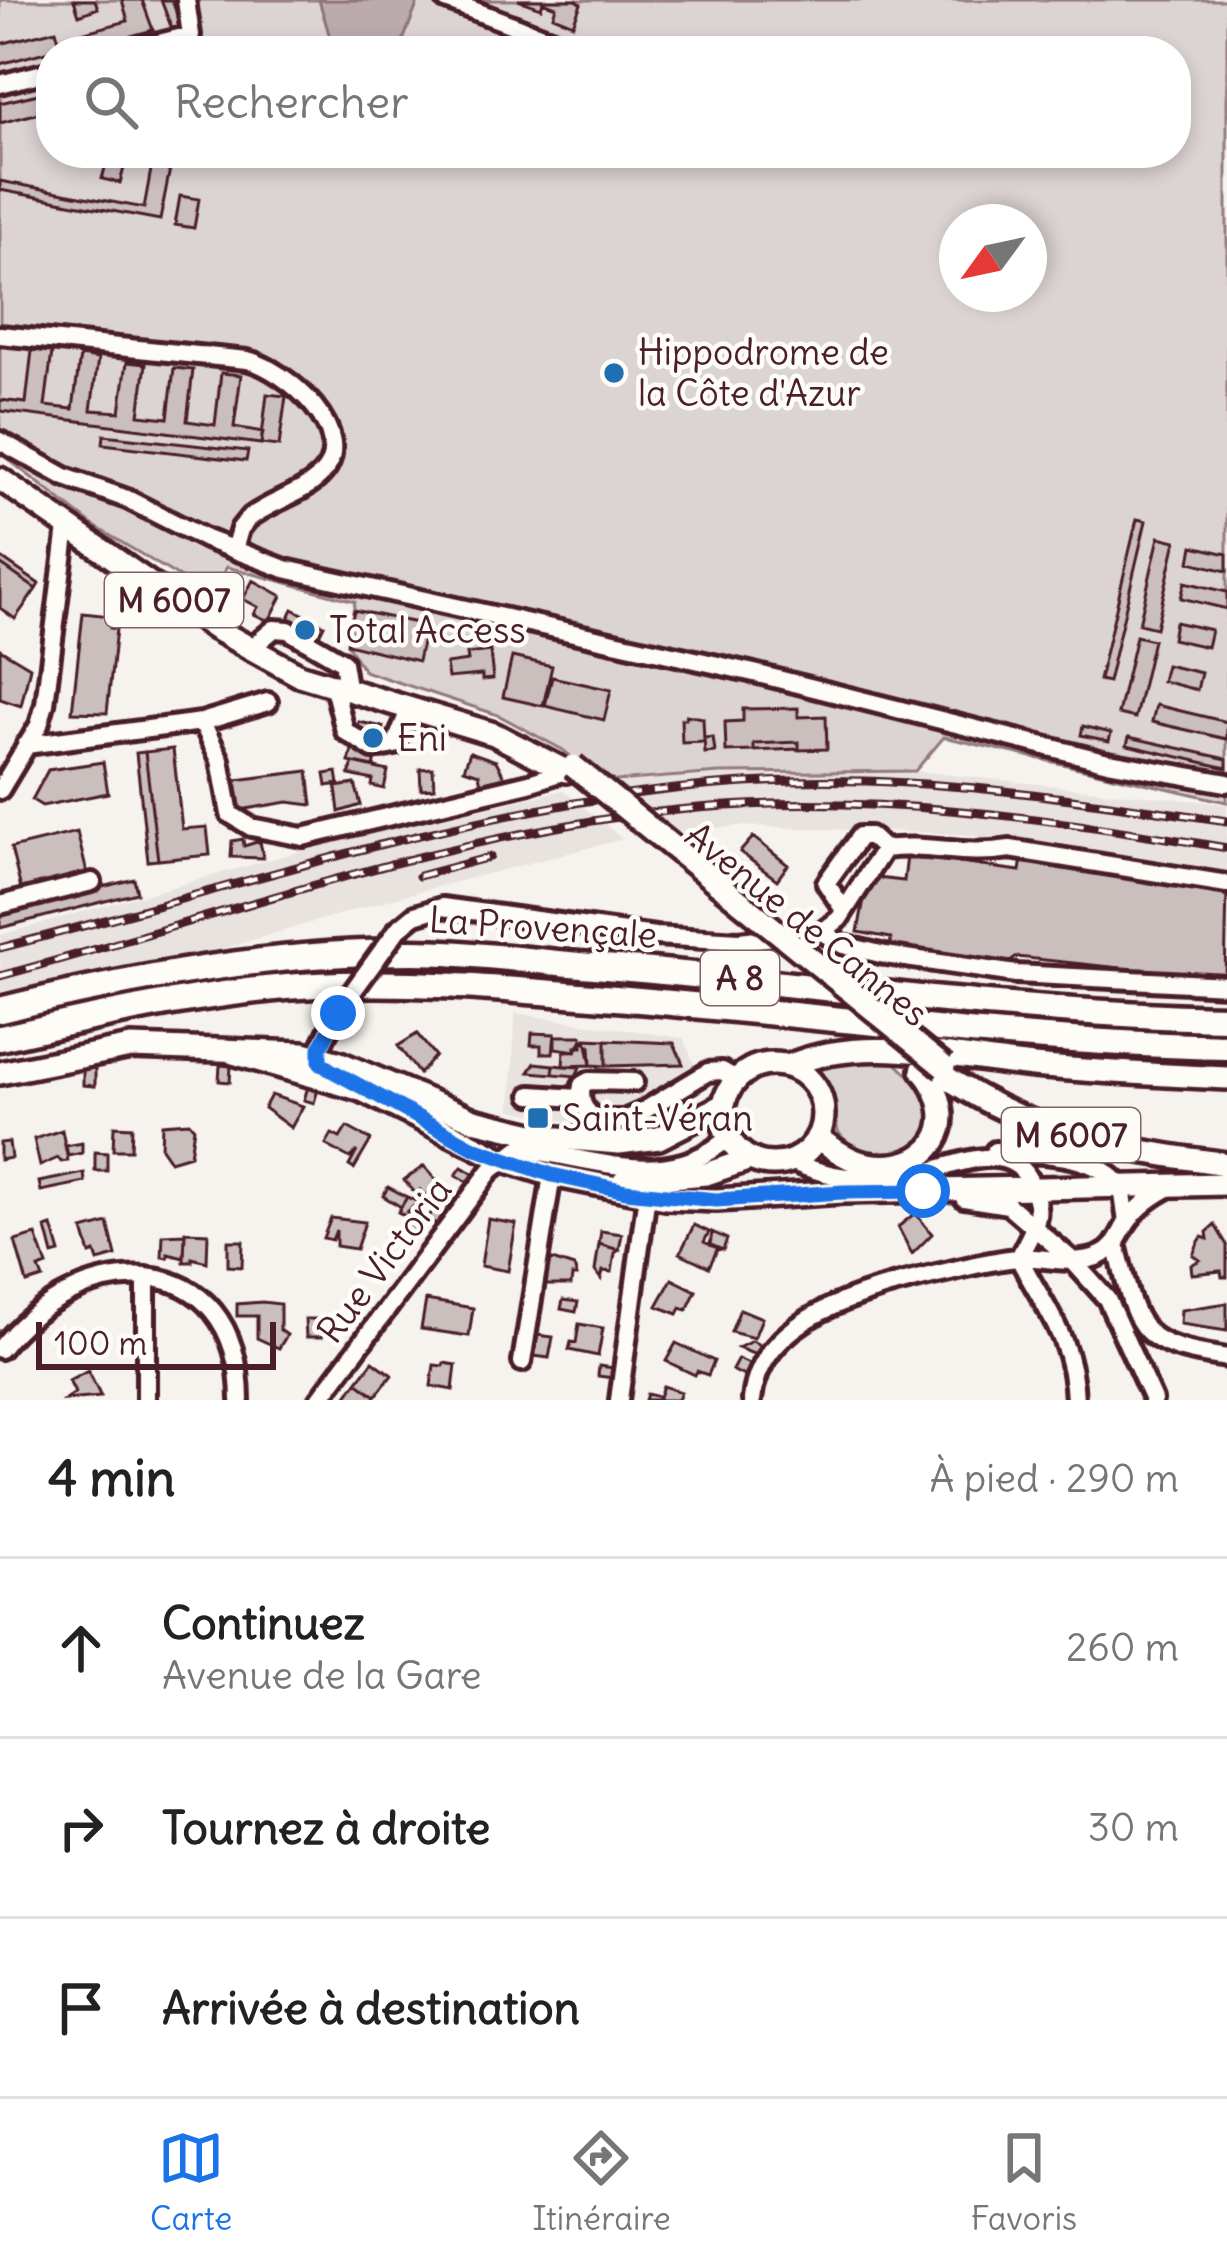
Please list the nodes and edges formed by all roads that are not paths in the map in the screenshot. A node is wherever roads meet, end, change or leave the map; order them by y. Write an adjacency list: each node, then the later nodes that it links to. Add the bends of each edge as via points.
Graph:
1 (185, 0): 3 (street, via 191,34)
2 (454, 1): 4 (street)
3 (183, 36)
4 (544, 36)
5 (36, 75): 6 (street)
6 (0, 84)
7 (0, 335): 11 (street, via 247,360 292,382 326,421 329,461 316,480 248,519)
8 (0, 441): 11 (street)
9 (0, 479): 10 (main road, Avenue de Cannes / M 6007)
10 (67, 526): 12 (main road, Avenue de Cannes / M 6007); 17 (street, via 45,704)
11 (234, 550): 19 (street, via 285,569 754,673 1108,763)
12 (249, 650): 13 (main road, Avenue de Cannes / M 6007); 13 (street, via 274,629 288,630 343,662)
13 (348, 692): 15 (main road, Avenue de Cannes / M 6007); 15 (street, via 345,731 373,748 395,745); 18 (main road, Avenue de Cannes / M 6007, via 499,725)
14 (268, 702): 16 (street)
15 (409, 710): 18 (main road, Avenue de Cannes / M 6007, via 494,734)
16 (202, 722): 17 (street); 18 (street, via 220,760 230,814 251,827 303,837)
17 (26, 746): 20 (street)
18 (569, 768): 35 (main road, Avenue de Cannes / M 6007, bridge); 35 (main road, Avenue de Cannes / M 6007, bridge)
19 (1227, 783)
20 (0, 790)
21 (884, 849): 23 (street, via 1010,849); 25 (street); 25 (street, via 860,836 826,883)
22 (92, 882): 24 (street)
23 (1227, 884)
24 (0, 905)
25 (844, 910): 26 (street)
26 (821, 932): 27 (street, via 885,955 1016,974); 33 (street, bridge, via 739,941 676,937 442,907 398,929 325,1034)
27 (1227, 985)
28 (0, 1010): 29 (highway, La Provençale / A 8, via 191,970 416,952 1110,1016)
29 (1227, 1018)
30 (0, 1038): 31 (highway, La Provençale / A 8, via 256,990 422,982 1111,1045)
31 (1227, 1047)
32 (233, 1052): 33 (main road); 36 (main road, via 131,1047); 40 (main road)
33 (319, 1057): 40 (street); 43 (main road, via 474,1120 546,1137 659,1138)
34 (788, 1066): 37 (main road, via 858,1048); 38 (main road, via 758,1066); 44 (main road, via 818,1093)
35 (931, 1066): 46 (main road, Avenue de Cannes / M 6007, via 1024,1110); 50 (main road, Avenue de Cannes / M 6007, via 1036,1126); 51 (main road, via 942,1099 940,1133 917,1155)
36 (0, 1073)
37 (1227, 1078)
38 (736, 1079): 42 (street, via 708,1072 624,1120 596,1120); 43 (main road)
39 (634, 1082): 42 (street, via 589,1081)
40 (362, 1090): 47 (main road)
41 (531, 1095): 42 (street)
42 (580, 1098)
43 (723, 1106): 45 (main road)
44 (818, 1137): 49 (main road); 51 (main road, via 862,1163)
45 (728, 1138): 47 (street, via 708,1156 680,1164 616,1166 518,1149); 48 (main road)
46 (1227, 1150)
47 (501, 1159): 52 (main road); 73 (street, Rue Victoria)
48 (750, 1159): 49 (main road); 54 (main road, via 706,1174)
49 (791, 1161): 57 (street, via 879,1179 1008,1160)
50 (1227, 1164)
51 (883, 1165): 56 (street, via 919,1166 983,1150 1043,1154 1096,1165)
52 (552, 1175): 54 (main road); 70 (street)
53 (1227, 1184): 55 (main road)
54 (600, 1185): 59 (main road)
55 (1172, 1186): 56 (main road); 60 (street)
56 (1122, 1187): 57 (main road); 60 (street)
57 (1032, 1189): 58 (main road); 61 (street)
58 (923, 1191): 59 (main road, via 716,1200); 61 (street, via 996,1201)
59 (647, 1194): 74 (street)
60 (1127, 1222): 62 (street)
61 (1038, 1228): 64 (street); 65 (street)
62 (1116, 1244): 63 (street); 69 (street, via 1149,1335 1185,1352)
63 (1098, 1257): 65 (street); 67 (street)
64 (1019, 1258): 65 (street); 75 (street, via 824,1309 774,1349); 76 (street, via 1059,1325)
65 (1071, 1259): 67 (street)
66 (146, 1277): 68 (street, via 117,1276 54,1299); 71 (street); 72 (street, via 202,1297 225,1327)
67 (1107, 1299): 77 (street)
68 (0, 1349)
69 (1227, 1358)
70 (522, 1362)
71 (146, 1400)
72 (239, 1400)
73 (319, 1400)
74 (619, 1400)
75 (752, 1400)
76 (1075, 1400)
77 (1153, 1400)

